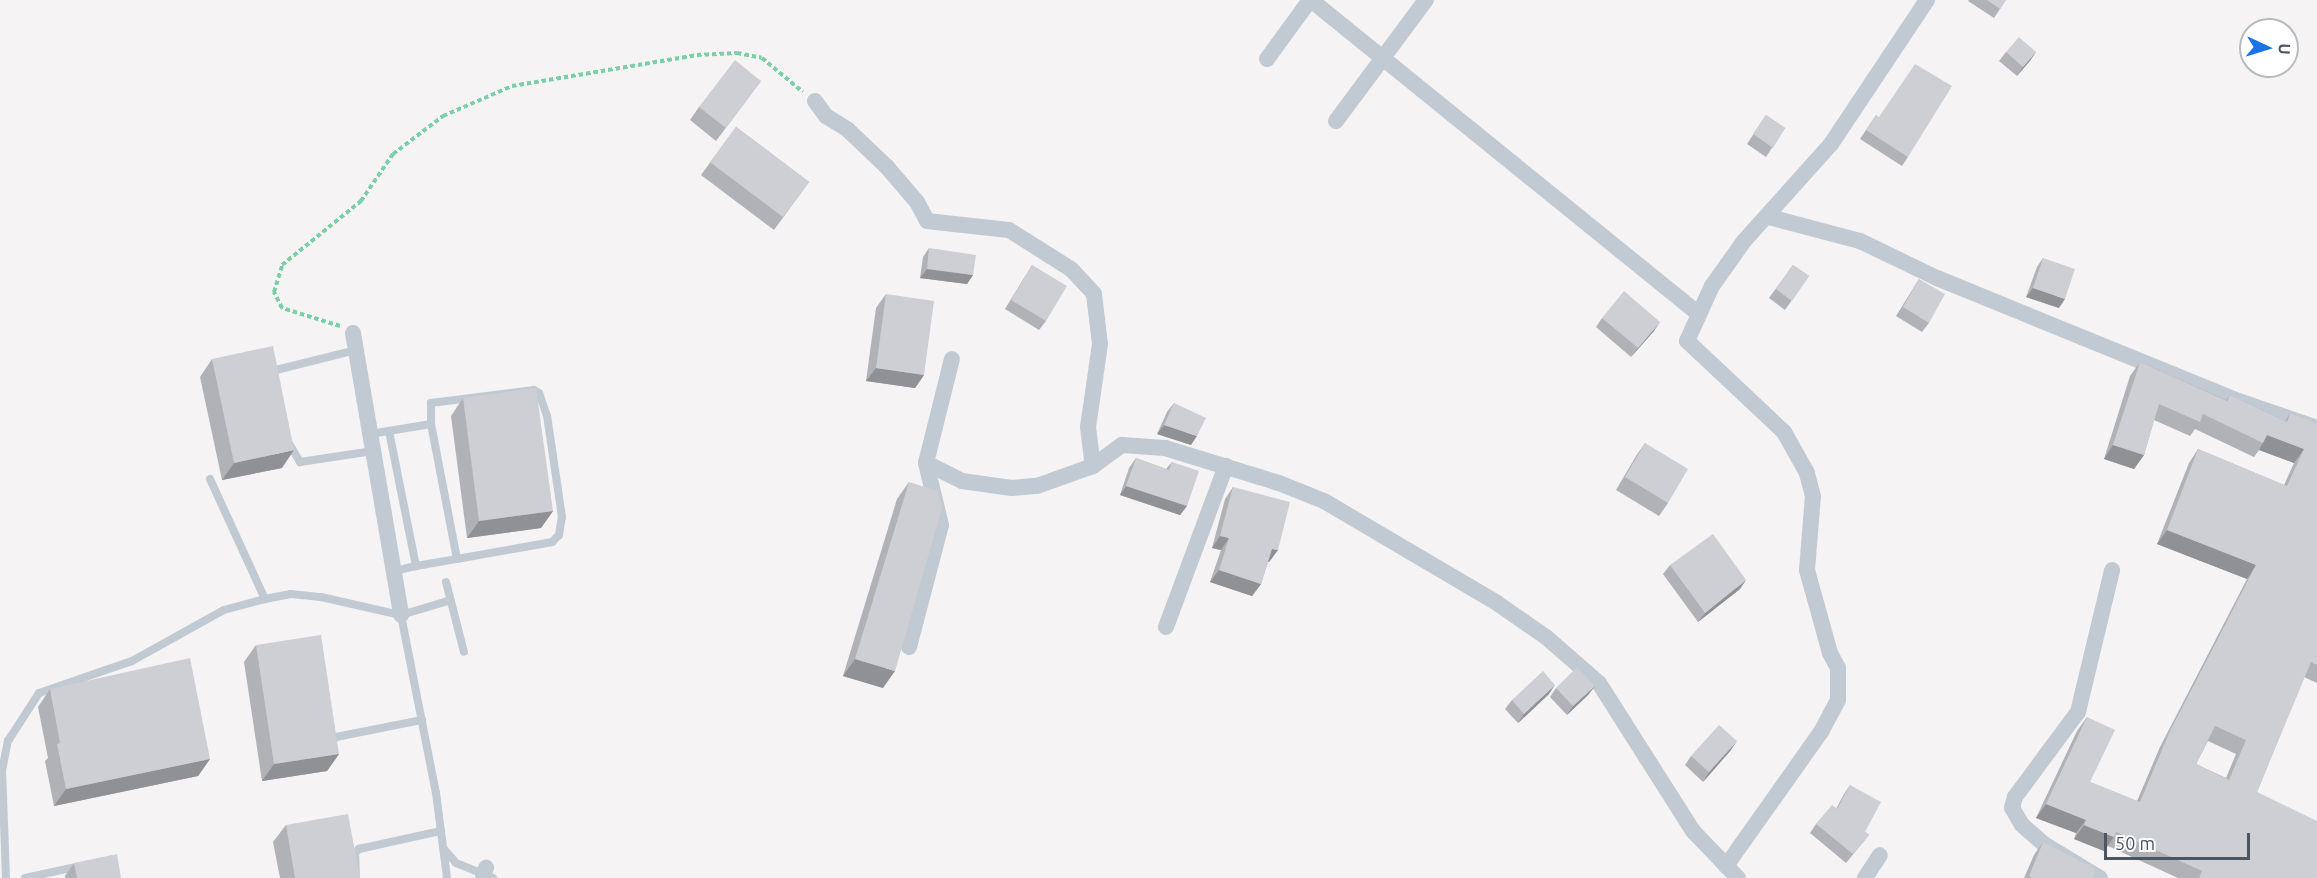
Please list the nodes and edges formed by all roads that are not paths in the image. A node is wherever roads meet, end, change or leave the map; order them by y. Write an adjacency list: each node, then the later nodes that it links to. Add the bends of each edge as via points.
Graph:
1 (1310, 0): 4 (street); 5 (street)
2 (1426, 0): 4 (street)
3 (1927, 0): 8 (street, via 1831,144)
4 (1383, 58): 7 (street); 9 (street)
5 (1267, 59)
6 (815, 101): 20 (street, via 826,116 848,130 887,167 917,202 927,221 1009,230 1071,270 1094,294 1100,344 1088,427)
7 (1336, 121)
8 (1769, 217): 9 (street, via 1744,242); 14 (street, via 1860,241 1937,278 2239,401)
9 (1697, 313): 40 (street, via 1687,341 1693,350 1784,432 1807,473 1813,496 1807,570 1830,653 1838,668 1838,700 1821,732)
10 (354, 342): 12 (lane, via 276,370); 17 (street)
11 (952, 359): 19 (street)
12 (276, 387)
13 (431, 424): 16 (lane); 23 (lane); 23 (lane, via 429,409 438,400 524,389 539,393 547,416 562,517 559,535 552,542)
14 (2317, 428)
15 (286, 431): 18 (lane, via 292,453 300,462)
16 (389, 431): 17 (lane); 24 (lane)
17 (370, 434): 18 (street)
18 (373, 451): 26 (street)
19 (926, 463): 20 (street, via 962,481 1012,488 1037,486); 32 (street, via 941,525)
20 (1093, 466): 21 (street, via 1122,445 1144,444)
21 (1226, 466): 31 (street); 40 (street, via 1324,501 1497,603 1546,637 1599,683 1693,831)
22 (210, 479): 28 (lane)
23 (457, 559): 24 (lane)
24 (416, 566): 26 (lane)
25 (2112, 570): 47 (street, via 2078,712 2015,797 2012,808 2022,825 2044,844)
26 (394, 571): 30 (street)
27 (446, 582): 29 (lane)
28 (265, 599): 30 (lane, via 291,594 321,597); 42 (lane, via 224,610 132,661 39,693 9,741 2,771)
29 (451, 600): 30 (lane); 33 (lane)
30 (401, 615): 34 (lane)
31 (1166, 627)
32 (909, 647)
33 (464, 652)
34 (422, 720): 35 (lane); 36 (lane)
35 (331, 738)
36 (441, 831): 37 (lane); 44 (lane, via 359,849 355,853)
37 (443, 848): 41 (lane, via 456,863); 45 (lane)
38 (1880, 855): 46 (street)
39 (92, 864): 43 (lane)
40 (1729, 873)
41 (487, 874)
42 (6, 878)
43 (25, 878)
44 (356, 878)
45 (447, 878)
46 (1865, 878)
47 (2100, 878)

